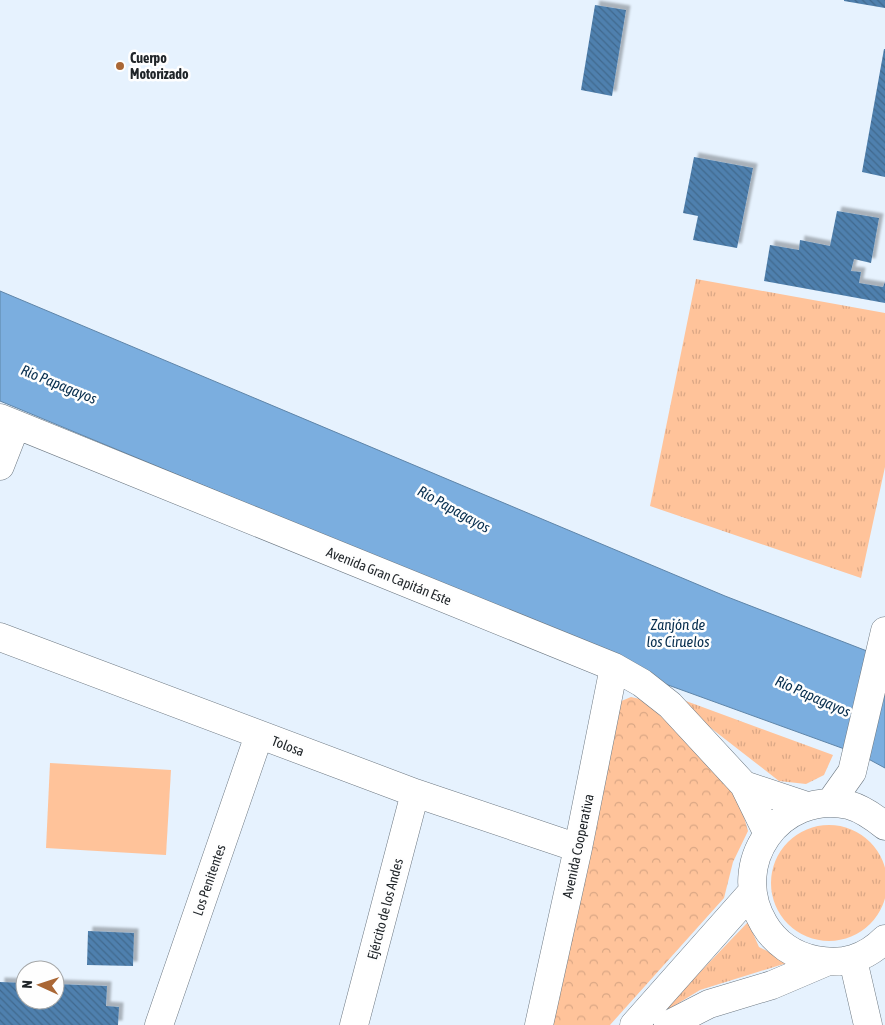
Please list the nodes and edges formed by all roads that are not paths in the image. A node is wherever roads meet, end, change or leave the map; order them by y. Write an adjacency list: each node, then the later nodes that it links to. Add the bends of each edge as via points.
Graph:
1 (8, 421): 2 (street); 5 (street, Avenida Gran Capitán Este)
2 (0, 466)
3 (885, 631): 7 (street)
4 (0, 637): 6 (street, Tolosa)
5 (614, 667): 8 (street, Avenida Gran Capitán Este, via 670,705); 13 (street, Avenida Cooperativa)
6 (259, 735): 9 (street, Tolosa); 19 (street, Los Penitentes)
7 (854, 765): 10 (street); 11 (street)
8 (744, 785): 10 (street, Avenida Gran Capitán Este); 12 (street, Avenida Gran Capitán Este)
9 (415, 793): 13 (street, Tolosa); 20 (street, Ejército de los Andes)
10 (818, 805): 11 (street, Avenida Gran Capitán Este, via 850,806); 12 (street, via 786,817)
11 (877, 819)
12 (768, 834): 14 (street, via 752,872)
13 (578, 848): 21 (street, Avenida Cooperativa)
14 (752, 892): 17 (street, via 758,914 769,933 785,948 805,958); 22 (street)
15 (883, 943): 16 (street)
16 (853, 960): 17 (street); 25 (street)
17 (826, 962): 18 (street)
18 (772, 985): 23 (street, via 709,1004); 24 (street)
19 (159, 1025)
20 (354, 1025)
21 (539, 1025)
22 (634, 1025)
23 (668, 1025)
24 (708, 1025)
25 (868, 1025)

